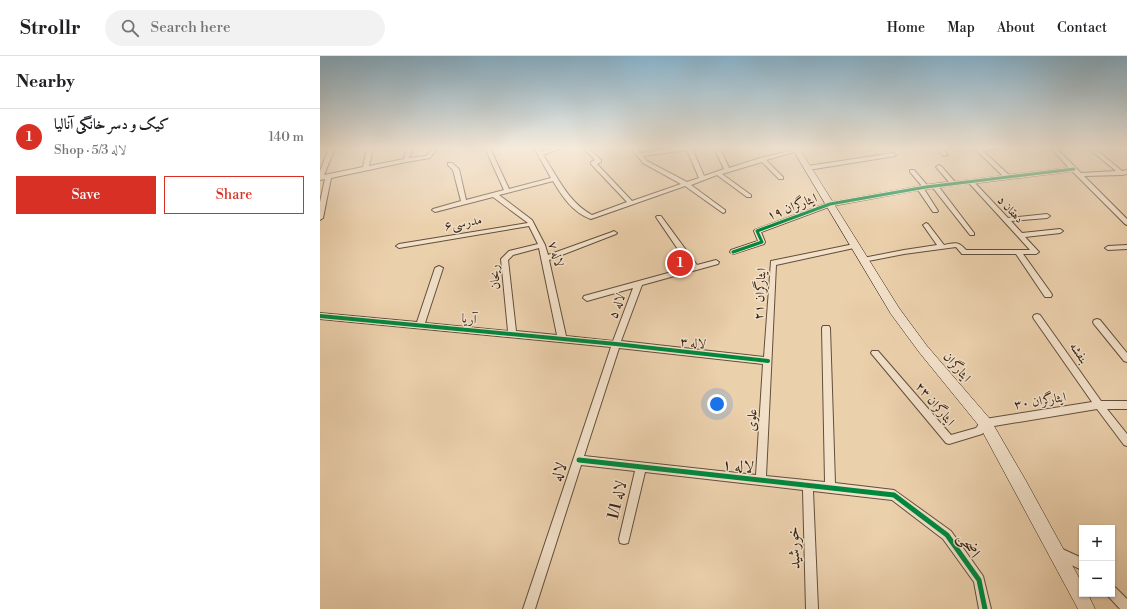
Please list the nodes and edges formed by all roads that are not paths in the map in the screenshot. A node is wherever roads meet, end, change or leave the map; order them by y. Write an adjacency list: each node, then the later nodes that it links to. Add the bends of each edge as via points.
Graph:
1 (338, 174): 18 (street)
2 (457, 174): 32 (street)
3 (499, 174): 29 (street)
4 (551, 174): 23 (street)
5 (603, 174): 33 (street)
6 (667, 174): 25 (street)
7 (700, 174): 21 (street)
8 (715, 174): 21 (street)
9 (719, 174): 31 (street)
10 (777, 174): 22 (street)
11 (812, 174): 34 (main road, ایثارگران)
12 (914, 174): 28 (street)
13 (944, 174): 26 (street)
14 (1004, 174): 19 (street)
15 (1034, 174): 19 (street)
16 (1079, 174): 17 (street); 42 (street)
17 (1083, 174)
18 (328, 176): 20 (street); 40 (street)
19 (1008, 177): 24 (street)
20 (320, 178)
21 (702, 178): 25 (street)
22 (781, 178)
23 (554, 179): 29 (street); 33 (street, via 575,206 591,217)
24 (971, 182): 26 (street); 41 (street, دهقان ۵)
25 (686, 184): 33 (street); 37 (street)
26 (954, 184): 27 (street)
27 (935, 186): 28 (street); 47 (street)
28 (923, 188): 34 (street); 36 (street)
29 (508, 192): 30 (street)
30 (495, 195): 32 (street); 43 (street, لاله ۷)
31 (749, 196)
32 (464, 203): 35 (street)
33 (631, 204)
34 (830, 204): 51 (main road, ایثارگران); 55 (street, ایثارگران ۱‍۹, via 757,231 762,242)
35 (435, 210)
36 (935, 210)
37 (723, 211)
38 (1047, 216): 41 (street)
39 (659, 217): 61 (street)
40 (320, 218)
41 (1006, 220): 48 (street, دهقان ۵)
42 (1127, 223)
43 (531, 224): 49 (street, لاله ۷); 50 (street, مدرسی۶)
44 (926, 225): 52 (street)
45 (1060, 231): 48 (street)
46 (614, 233): 57 (street)
47 (972, 234)
48 (1020, 235): 56 (street, دهقان ۵, via 1036,252)
49 (542, 245): 57 (street, لاله ۷); 70 (street, ریحان, via 511,253 504,259)
50 (399, 246)
51 (854, 246): 58 (main road, ایثارگران); 75 (street, ایثارگران ۲۱, via 772,263)
52 (942, 247): 56 (street, via 958,245 964,252); 58 (street)
53 (1127, 247): 54 (street)
54 (1108, 248)
55 (733, 252)
56 (1018, 252): 63 (street)
57 (546, 258): 71 (street, لاله ۷)
58 (863, 260): 78 (main road, ایثارگران, via 908,330)
59 (716, 262): 61 (street, لاله ۵)
60 (439, 268): 68 (street)
61 (695, 268): 62 (street, لاله ۵)
62 (638, 285): 64 (street); 72 (street, لاله ۵)
63 (1048, 295)
64 (587, 298)
65 (320, 316): 68 (street, آریا)
66 (1037, 317): 76 (street, بنفشه)
67 (1097, 322): 74 (street)
68 (420, 325): 70 (street, آریا)
69 (826, 328): 84 (street)
70 (512, 334): 71 (street, آریا)
71 (562, 338): 72 (street, آریا)
72 (616, 344): 75 (street, لاله ۳); 80 (street, لاله)
73 (874, 353): 78 (street, ایثارگران ۲۳, via 949,440 979,431)
74 (1127, 359)
75 (768, 361): 82 (street, علوی)
76 (1099, 405): 77 (street, ایثارگران ۳۰); 78 (street, ایثارگران ۳۰); 79 (street, بنفشه)
77 (1127, 405)
78 (985, 422): 87 (main road, ایثارگران)
79 (1127, 442)
80 (579, 460): 81 (street, لاله ۱); 91 (street, لاله)
81 (641, 467): 82 (street, لاله ۱); 86 (street, لاله 1/1)
82 (761, 480): 83 (street, لاله ۱)
83 (808, 486): 84 (street, لاله ۱); 92 (street, خورشید)
84 (830, 488): 85 (street, لاله ۱)
85 (894, 495): 93 (street, اضحی, via 947,535 979,580)
86 (624, 539)
87 (1056, 552): 88 (street); 94 (main road, ایثارگران)
88 (1079, 563)
89 (1115, 595): 90 (street)
90 (1127, 608)
91 (529, 609)
92 (812, 609)
93 (985, 609)
94 (1087, 609)

